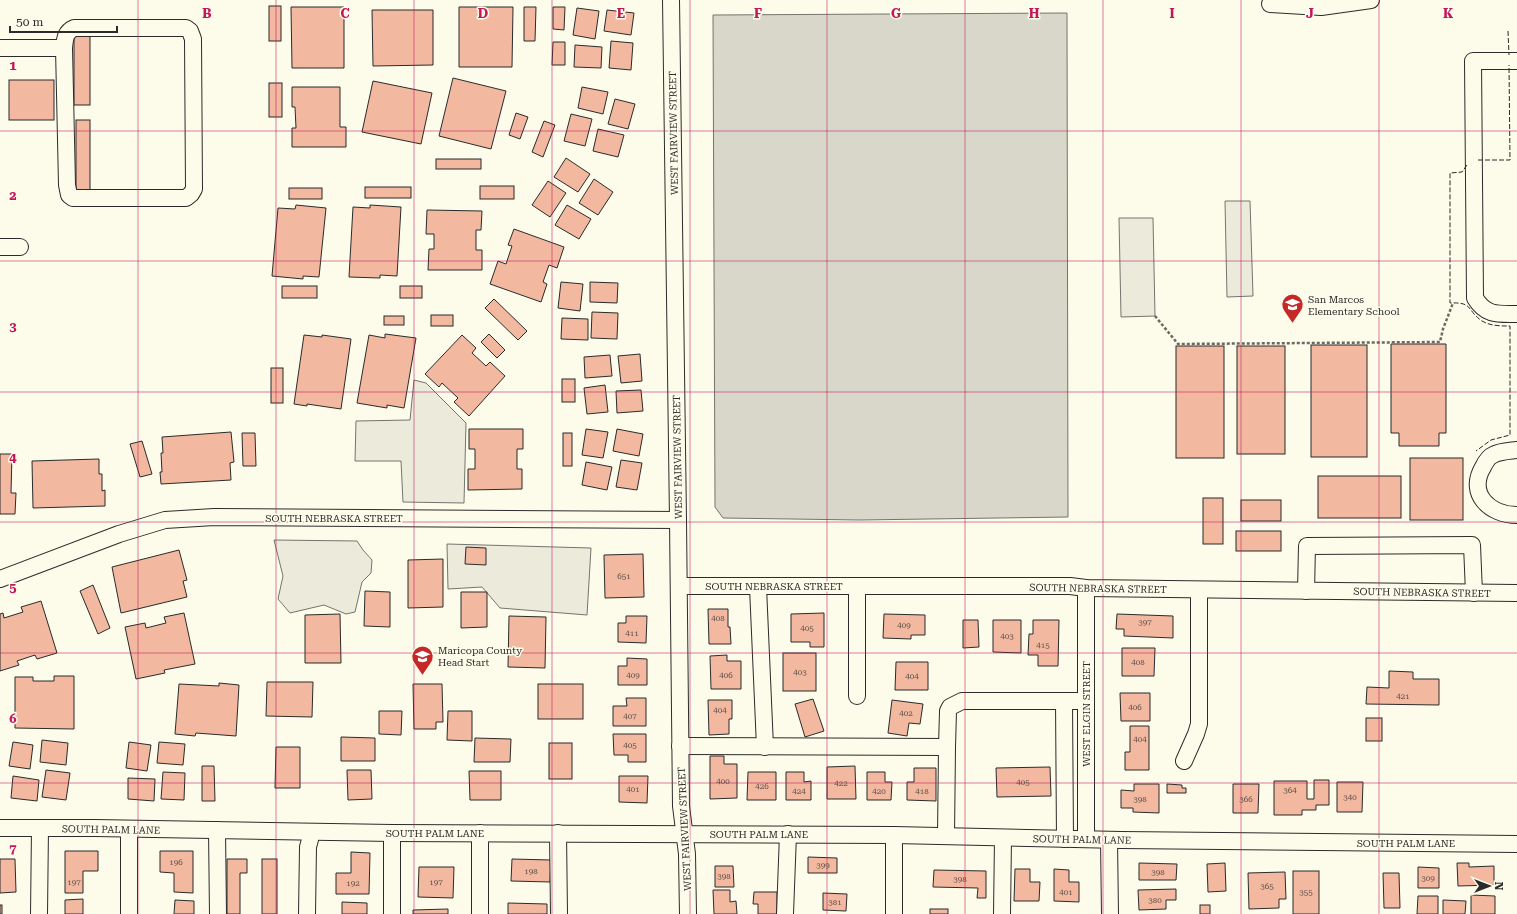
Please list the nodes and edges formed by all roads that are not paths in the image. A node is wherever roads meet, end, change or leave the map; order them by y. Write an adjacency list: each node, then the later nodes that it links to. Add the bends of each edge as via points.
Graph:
1 (671, 0): 12 (street, WEST FAIRVIEW STREET)
2 (1371, 0): 3 (street, via 1321,7)
3 (1270, 4)
4 (0, 48): 5 (street)
5 (64, 48): 5 (street, via 66,34 74,28 186,28 190,31 193,39 194,189 191,194 186,198 73,198 69,195)
6 (1517, 60): 9 (street, via 1473,61 1475,298 1481,307 1489,312)
7 (0, 247): 8 (street)
8 (20, 247)
9 (1517, 314)
10 (1517, 450): 11 (street, via 1492,455 1478,474 1478,488 1489,508 1500,513)
11 (1517, 515)
12 (678, 520): 13 (street, SOUTH NEBRASKA STREET, via 214,517 165,520); 14 (street, WEST FAIRVIEW STREET)
13 (0, 579)
14 (679, 586): 16 (street, SOUTH NEBRASKA STREET); 25 (street, WEST FAIRVIEW STREET)
15 (857, 586): 16 (street, SOUTH NEBRASKA STREET); 17 (street, SOUTH NEBRASKA STREET); 22 (street)
16 (758, 587): 26 (street)
17 (1086, 588): 18 (street, SOUTH NEBRASKA STREET); 24 (street, WEST ELGIN STREET)
18 (1198, 590): 19 (street, SOUTH NEBRASKA STREET); 28 (street, via 1198,724)
19 (1306, 591): 20 (street, SOUTH NEBRASKA STREET); 20 (street, via 1307,546 1472,545)
20 (1474, 593): 21 (street, SOUTH NEBRASKA STREET)
21 (1517, 593)
22 (857, 696)
23 (1064, 701): 24 (street); 27 (street, via 962,701 950,707 948,711); 42 (street)
24 (1086, 701): 43 (street, WEST ELGIN STREET)
25 (680, 746): 26 (street); 37 (street, WEST FAIRVIEW STREET)
26 (765, 747): 27 (street)
27 (947, 747): 40 (street)
28 (1184, 761)
29 (0, 828): 30 (street, SOUTH PALM LANE)
30 (40, 828): 31 (street, SOUTH PALM LANE); 46 (street)
31 (129, 830): 32 (street, SOUTH PALM LANE); 47 (street)
32 (217, 830): 33 (street, SOUTH PALM LANE); 48 (street)
33 (312, 832): 35 (street, SOUTH PALM LANE); 49 (street, via 308,847)
34 (558, 833): 36 (street, SOUTH PALM LANE); 37 (street, SOUTH PALM LANE); 52 (street)
35 (392, 834): 36 (street, SOUTH PALM LANE); 50 (street)
36 (480, 834): 51 (street)
37 (684, 834): 38 (street, SOUTH PALM LANE); 53 (street, WEST FAIRVIEW STREET)
38 (788, 834): 39 (street, SOUTH PALM LANE); 54 (street)
39 (894, 835): 40 (street, SOUTH PALM LANE); 55 (street)
40 (946, 836): 41 (street, SOUTH PALM LANE)
41 (1003, 838): 42 (street, SOUTH PALM LANE); 56 (street)
42 (1065, 839): 43 (street, SOUTH PALM LANE)
43 (1086, 839): 44 (street, SOUTH PALM LANE)
44 (1110, 840): 45 (street, SOUTH PALM LANE); 57 (street)
45 (1517, 844)
46 (39, 914)
47 (129, 914)
48 (218, 914)
49 (307, 914)
50 (392, 914)
51 (480, 914)
52 (559, 914)
53 (688, 914)
54 (785, 914)
55 (894, 914)
56 (1002, 914)
57 (1110, 914)

